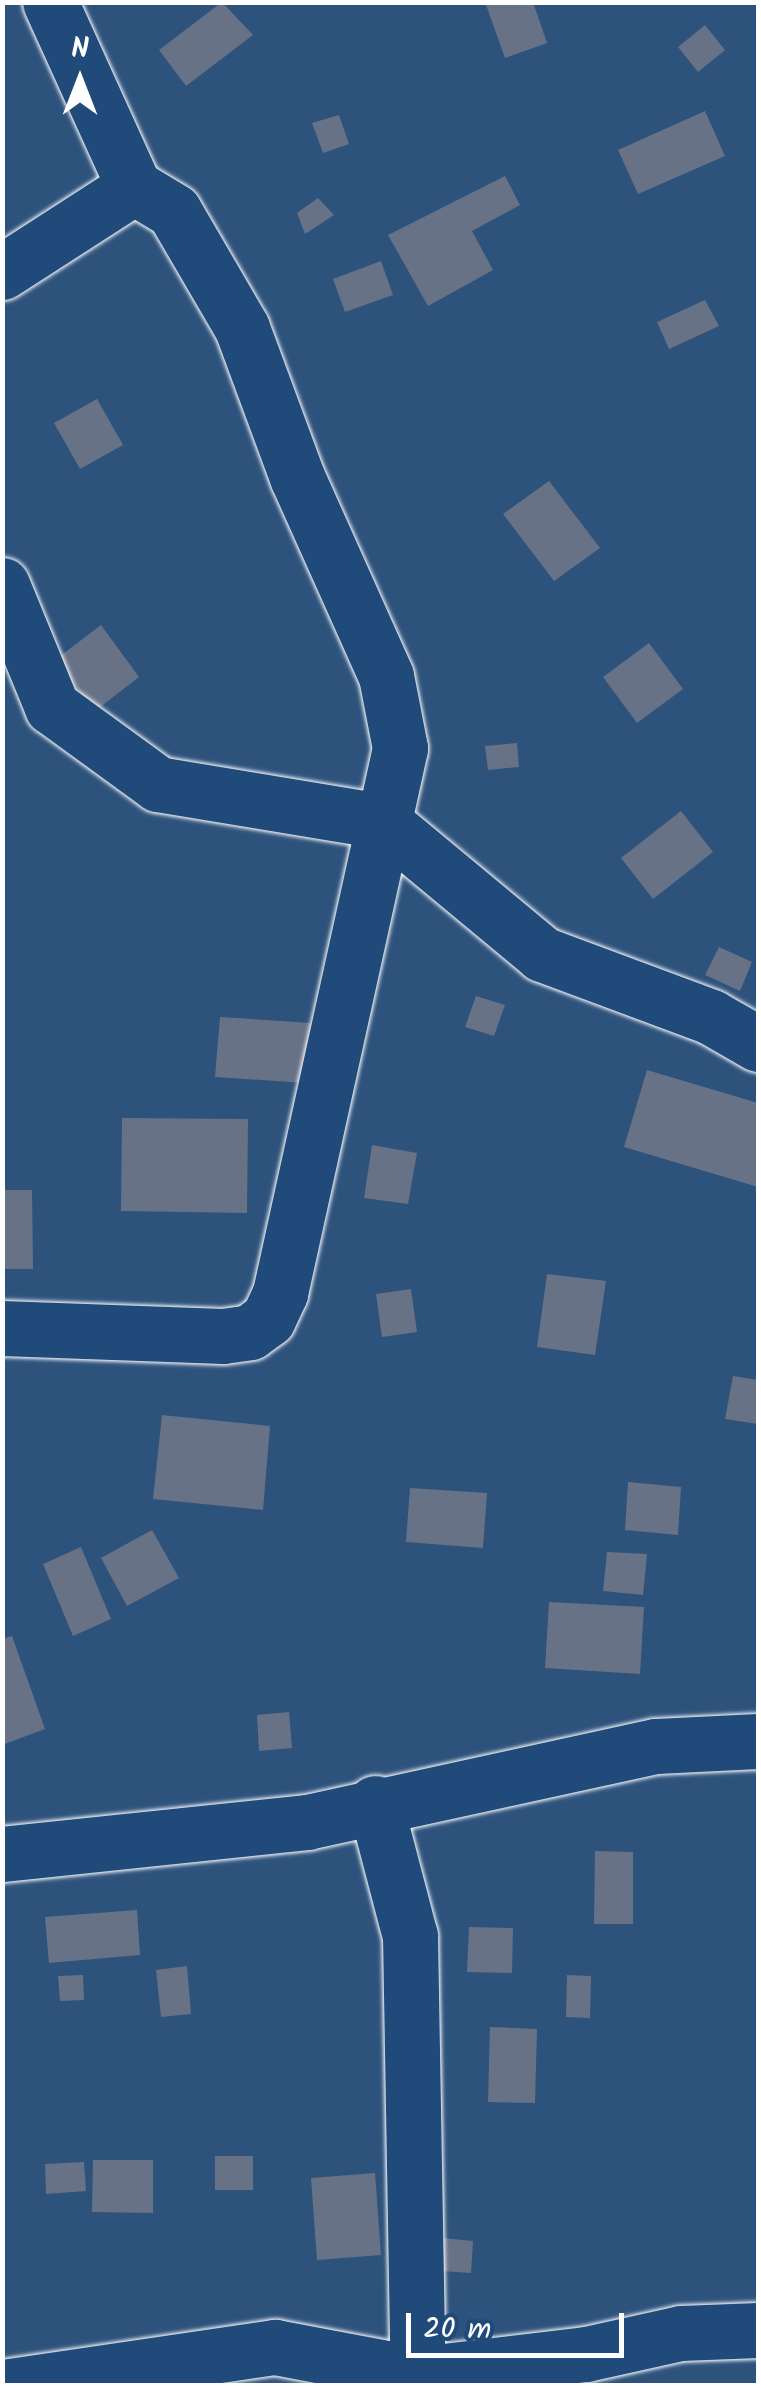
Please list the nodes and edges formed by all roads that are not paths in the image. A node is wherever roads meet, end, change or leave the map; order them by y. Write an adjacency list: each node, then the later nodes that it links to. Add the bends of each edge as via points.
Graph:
1 (50, 2): 2 (street)
2 (134, 187): 3 (street); 5 (street, via 174,211 242,328 296,477 386,676 400,748)
3 (2, 272)
4 (2, 585): 5 (street, via 52,707 158,784)
5 (382, 821): 6 (street, via 542,954 712,1017); 7 (street, via 280,1293 268,1319 250,1332 223,1336)
6 (758, 1044)
7 (2, 1328)
8 (758, 1741): 9 (street, via 656,1746)
9 (375, 1803): 10 (street, via 308,1822); 12 (street, via 410,1936)
10 (2, 1854)
11 (758, 2330): 12 (street, via 682,2333 586,2354)
12 (418, 2374): 13 (street, via 275,2347)
13 (10, 2386)

